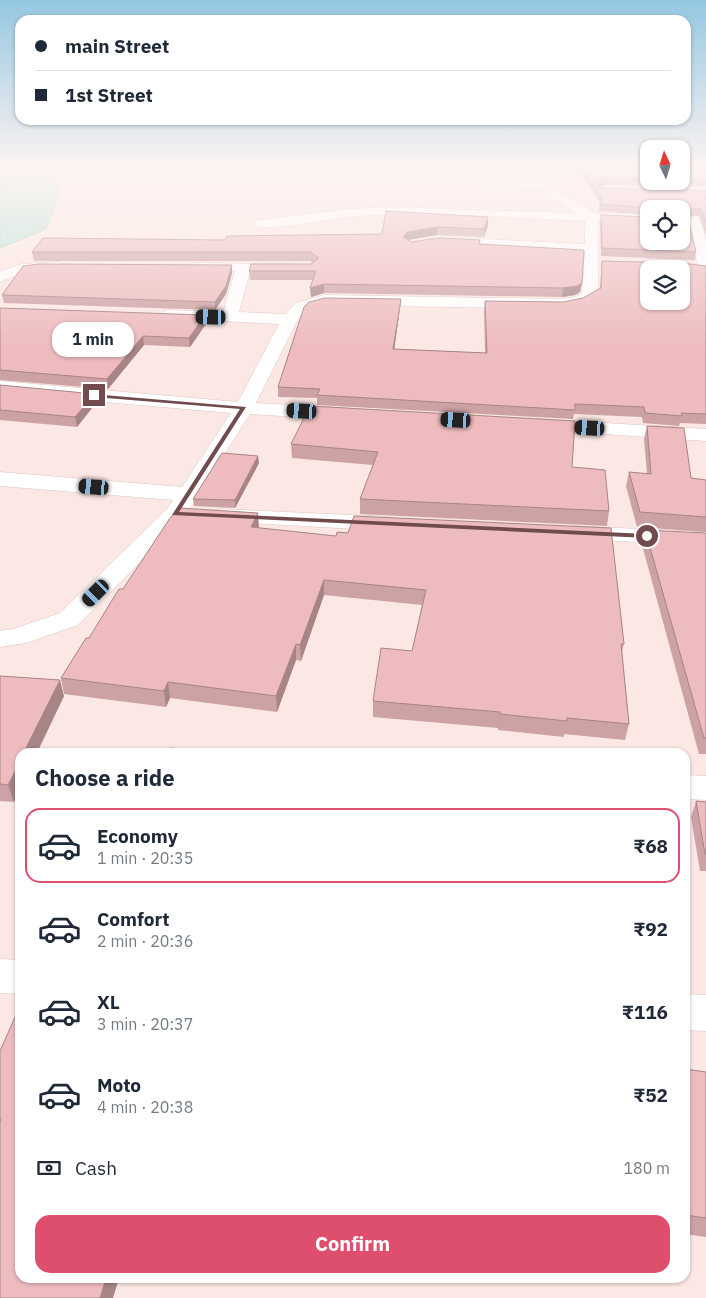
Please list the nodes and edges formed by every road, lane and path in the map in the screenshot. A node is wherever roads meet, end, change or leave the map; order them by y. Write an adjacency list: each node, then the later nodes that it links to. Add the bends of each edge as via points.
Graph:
1 (591, 227): 4 (street)
2 (695, 227): 11 (street)
3 (430, 242): 4 (street)
4 (591, 255): 5 (street); 15 (street, via 590,295 581,301 562,304 324,300 302,306)
5 (611, 263)
6 (69, 266): 12 (street, via 21,268)
7 (690, 266): 11 (street)
8 (176, 267): 9 (street)
9 (244, 267): 10 (street); 14 (street)
10 (300, 267)
11 (706, 268)
12 (0, 277)
13 (154, 315): 14 (street)
14 (230, 317): 15 (street)
15 (290, 320): 17 (street)
16 (0, 387): 17 (street)
17 (244, 408): 18 (street); 22 (street)
18 (362, 415)
19 (519, 424): 20 (street)
20 (706, 435)
21 (0, 479): 22 (street)
22 (181, 504): 23 (street); 26 (street, via 69,620)
23 (411, 525)
24 (549, 531): 25 (street)
25 (706, 539)
26 (0, 639)
27 (690, 787): 28 (street)
28 (706, 788)
29 (0, 976): 30 (street)
30 (15, 977)
31 (690, 1012): 32 (street)
32 (706, 1013)

